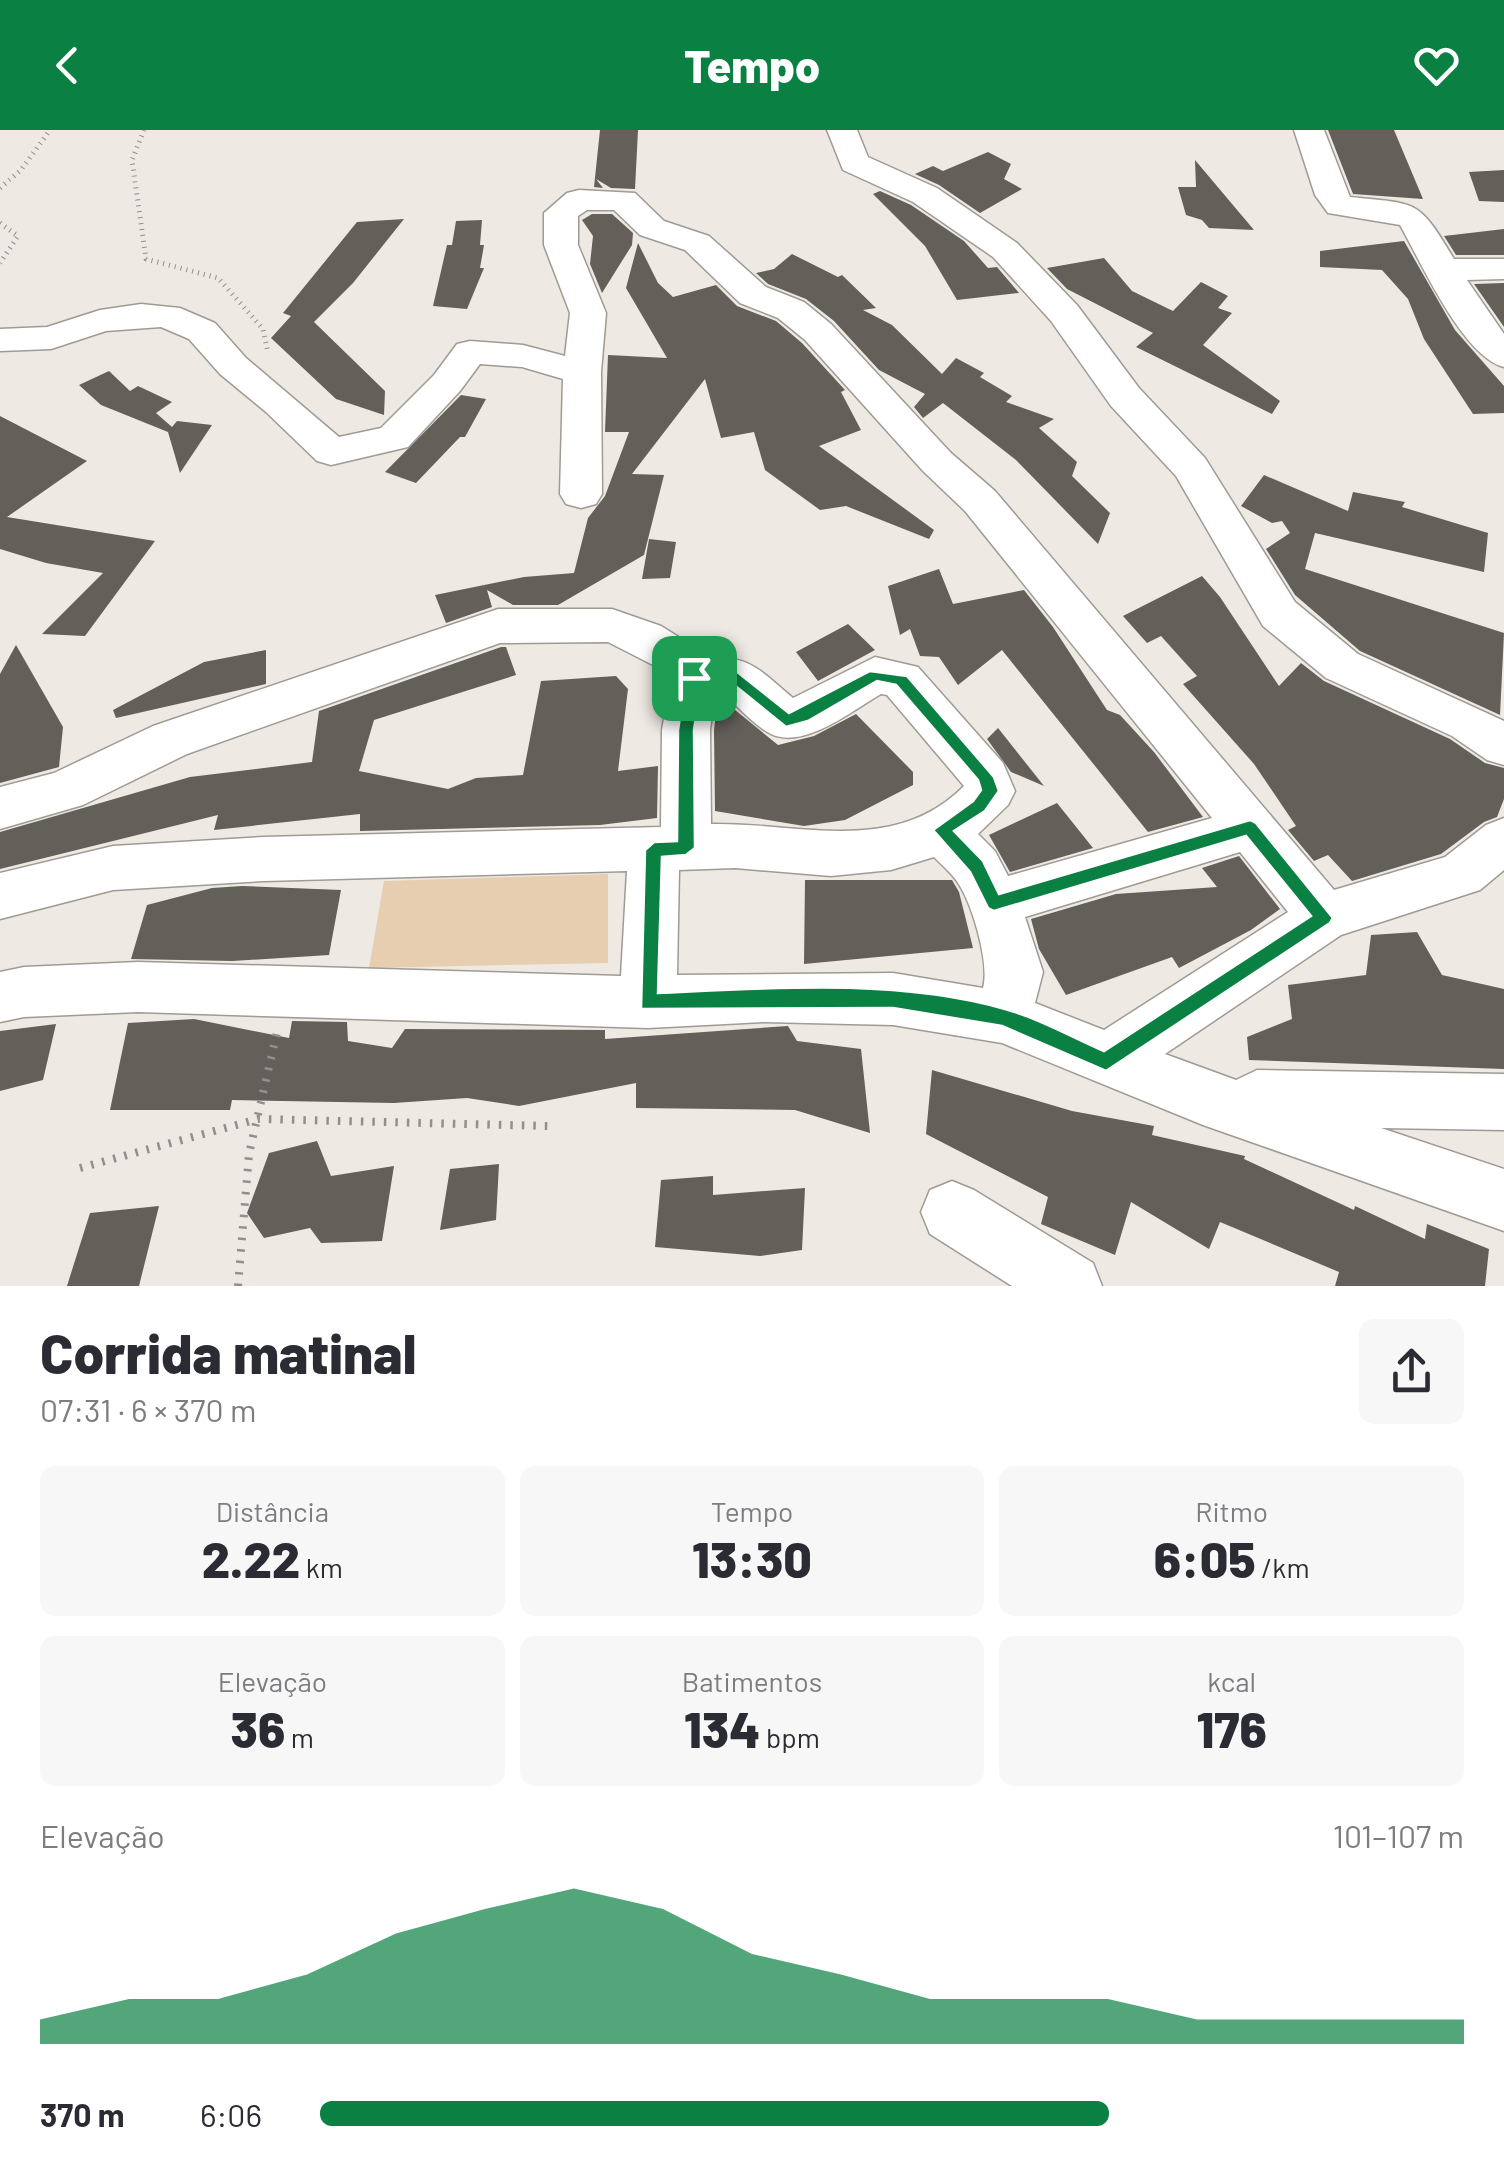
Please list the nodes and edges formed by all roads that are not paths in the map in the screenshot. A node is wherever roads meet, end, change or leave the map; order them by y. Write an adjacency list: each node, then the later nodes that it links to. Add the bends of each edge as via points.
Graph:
1 (842, 130): 10 (street, via 854,163 926,195 1005,250 1064,313 1191,468 1279,614 1342,666)
2 (1309, 130): 4 (street, via 1340,206 1403,212)
3 (1504, 269): 4 (street)
4 (1443, 270): 6 (street, via 1475,324)
5 (0, 340): 7 (street, via 51,338 100,321 167,316 202,332 331,452 394,438 470,352 524,356)
6 (1500, 347)
7 (582, 372): 8 (street); 12 (street, via 588,314 561,245 561,212 579,200 623,200 652,228 698,243 753,296 792,310 818,332 980,501)
8 (581, 494)
9 (694, 678): 11 (street, via 669,653 612,626 498,626 170,740 65,791); 13 (street, via 731,673 786,720 875,675 901,680 986,777 990,791); 15 (street)
10 (1504, 746)
11 (0, 808)
12 (1250, 828): 17 (street); 18 (street)
13 (942, 830): 15 (street, via 882,852); 17 (street, via 976,867)
14 (1504, 840): 18 (street, via 1462,874)
15 (670, 849): 16 (street, via 112,868); 20 (street)
16 (0, 896)
17 (994, 903): 21 (street, via 1015,972)
18 (1324, 918): 22 (street)
19 (0, 997): 20 (street, via 138,987)
20 (648, 1002): 21 (street, via 893,999)
21 (1004, 1017): 22 (street)
22 (1106, 1061): 23 (street)
23 (1203, 1098): 24 (street); 25 (street)
24 (1504, 1102)
25 (1504, 1200)
26 (952, 1212): 27 (street)
27 (1070, 1286)

